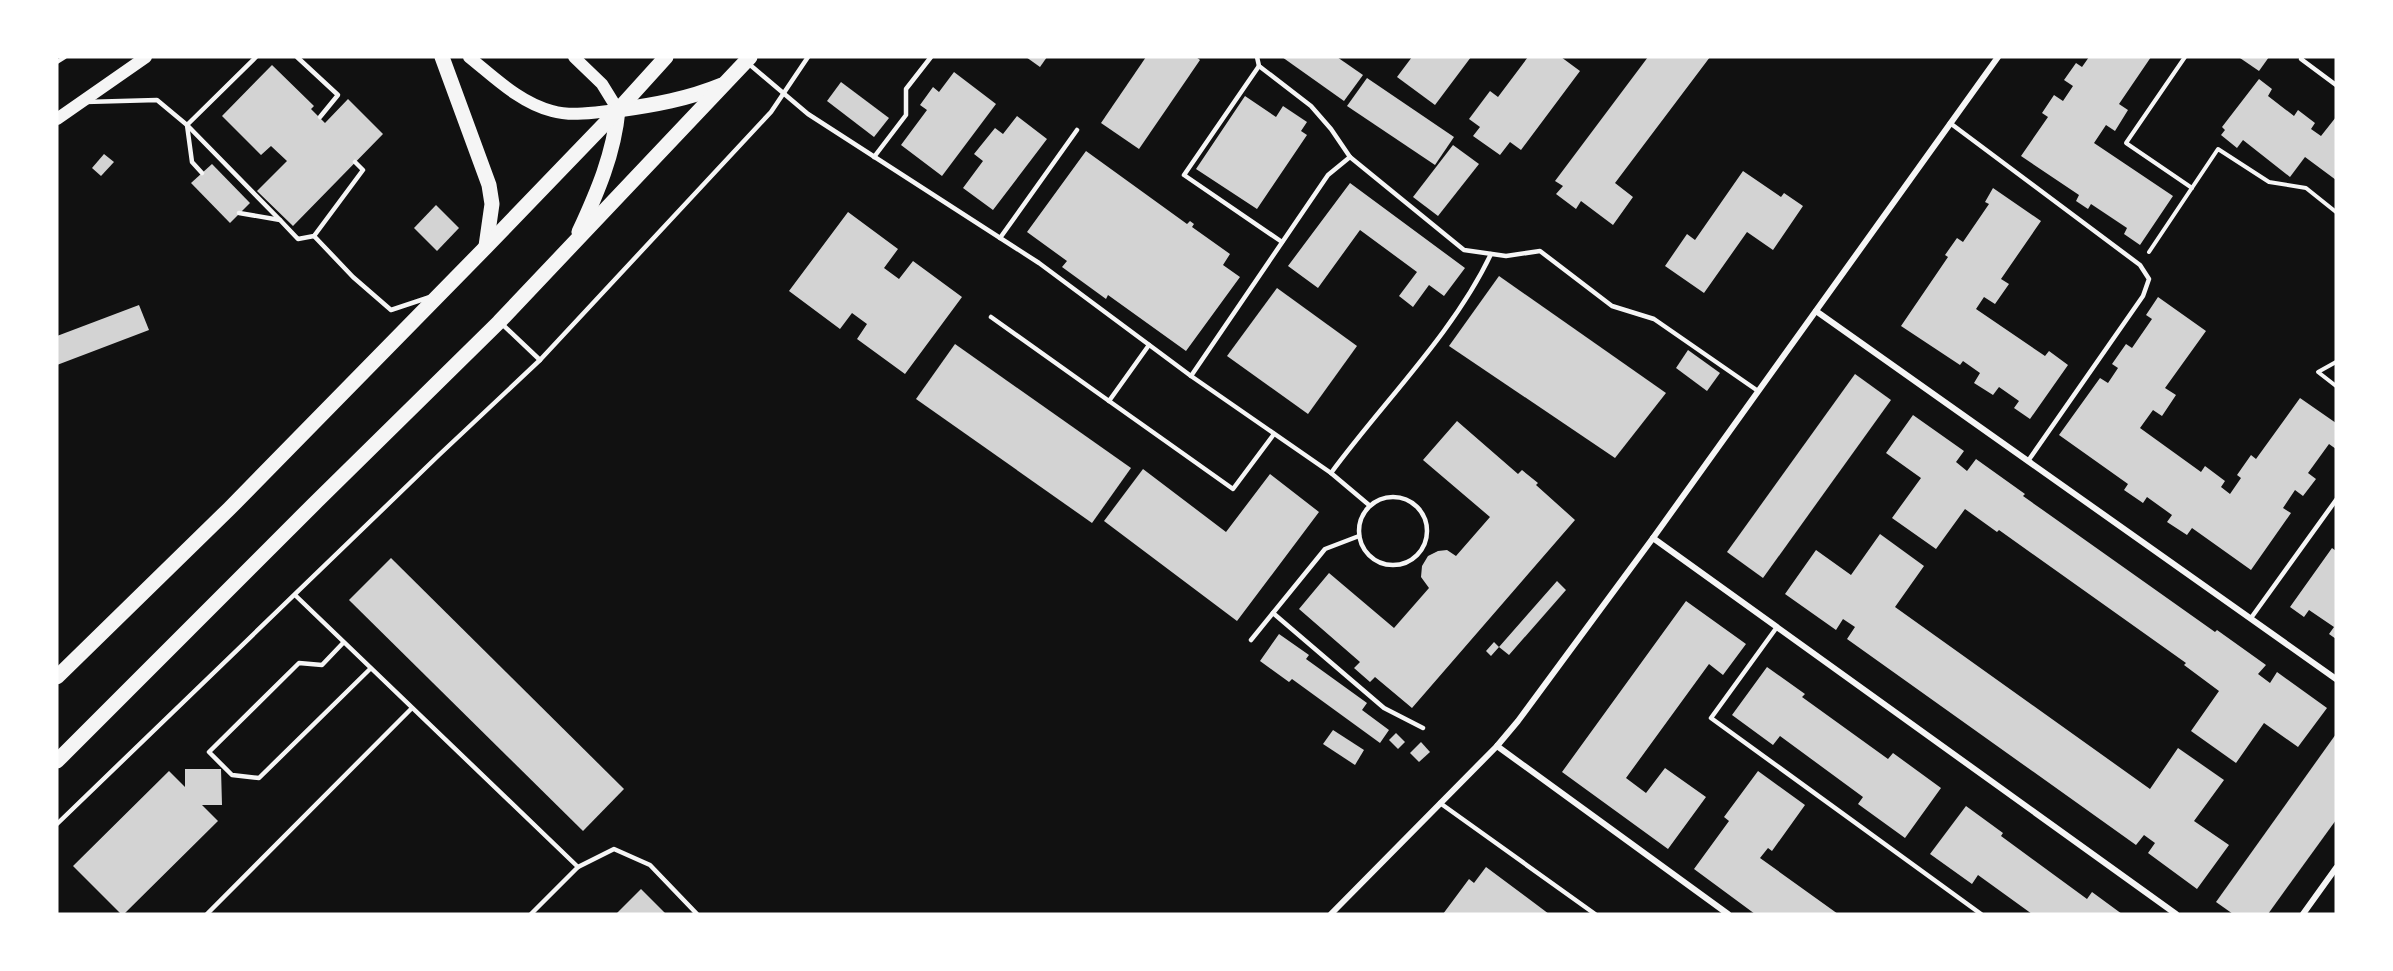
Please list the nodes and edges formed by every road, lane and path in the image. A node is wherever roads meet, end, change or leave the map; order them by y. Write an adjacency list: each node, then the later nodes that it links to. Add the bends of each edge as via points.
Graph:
1 (65, 57): 16 (path)
2 (146, 57): 21 (main road)
3 (256, 57): 26 (lane)
4 (297, 57): 23 (lane, via 338,95)
5 (442, 57): 40 (main road, via 489,185 492,204)
6 (469, 57): 22 (main road, via 520,97 553,112)
7 (574, 57): 22 (main road, via 602,84)
8 (666, 57): 22 (main road)
9 (808, 57): 20 (lane)
10 (931, 57): 28 (lane, via 906,89 906,115)
11 (1257, 57): 17 (lane)
12 (1998, 57): 25 (street)
13 (2185, 57): 32 (path, via 2126,143)
14 (2302, 57): 19 (lane)
15 (748, 59): 18 (main road); 20 (lane)
16 (57, 62)
17 (1259, 66): 29 (lane, via 1311,106); 38 (lane, via 1184,176)
18 (727, 83): 22 (main road, via 668,103); 39 (main road)
19 (2336, 85)
20 (785, 94): 28 (lane, via 808,114); 48 (lane)
21 (83, 102): 24 (main road); 26 (lane, via 157,100)
22 (618, 110): 39 (main road, via 611,153); 40 (main road)
23 (320, 117)
24 (57, 119)
25 (1950, 123): 42 (lane); 44 (street)
26 (187, 125): 31 (lane, via 192,162); 35 (lane)
27 (1077, 130): 37 (lane)
28 (874, 157): 37 (lane)
29 (1350, 158): 38 (lane, via 1328,175); 41 (lane, via 1464,250)
30 (355, 162): 36 (lane, via 363,170)
31 (202, 173)
32 (2192, 188): 33 (path, via 2218,149 2269,182 2306,188); 42 (path)
33 (2336, 212)
34 (239, 213): 35 (lane)
35 (279, 220): 36 (lane, via 298,239)
36 (314, 236): 43 (lane, via 391,310)
37 (1000, 238): 47 (lane)
38 (1282, 242): 50 (lane)
39 (572, 246): 46 (main road)
40 (486, 247): 43 (main road)
41 (1491, 254): 52 (lane, via 1540,251 1612,306 1653,319); 56 (lane, via 1480,277 1432,346)
42 (2140, 265): 55 (lane, via 2149,279 2143,296)
43 (438, 295): 68 (main road)
44 (1816, 311): 52 (street); 55 (street)
45 (991, 317): 53 (lane)
46 (500, 322): 48 (lane); 73 (main road)
47 (1149, 345): 50 (lane); 53 (lane)
48 (540, 360): 61 (lane)
49 (2336, 362): 51 (path, via 2318,372)
50 (1191, 376): 54 (lane)
51 (2336, 386)
52 (1758, 391): 60 (street)
53 (1109, 401): 54 (lane, via 1233,489)
54 (1274, 434): 56 (lane)
55 (2028, 461): 63 (street)
56 (1331, 473): 58 (lane)
57 (2336, 500): 63 (lane)
58 (1369, 505): 59 (lane, via 1360,520); 59 (lane, via 1384,497 1401,497 1416,504 1425,518 1428,534 1422,550 1410,562 1394,566 1378,562 1365,552)
59 (1359, 536): 62 (lane, via 1324,549)
60 (1653, 538): 64 (street); 72 (street)
61 (295, 595): 66 (lane); 75 (lane)
62 (1273, 613): 65 (lane); 71 (lane, via 1384,708)
63 (2251, 618): 69 (street)
64 (1777, 627): 78 (street); 85 (lane, via 1711,718)
65 (1251, 640)
66 (343, 643): 67 (lane); 67 (lane, via 322,664 299,663 209,752 232,775 259,778)
67 (370, 669): 70 (lane)
68 (57, 678)
69 (2336, 679)
70 (411, 709): 76 (lane); 79 (lane)
71 (1423, 728)
72 (1497, 746): 74 (street); 84 (street)
73 (57, 761)
74 (1440, 803): 82 (street); 83 (lane)
75 (57, 824)
76 (578, 867): 80 (lane); 81 (lane, via 614,849 650,865)
77 (2336, 868): 86 (street)
78 (2171, 913)
79 (207, 914)
80 (531, 914)
81 (697, 914)
82 (1331, 914)
83 (1595, 914)
84 (1728, 914)
85 (1981, 914)
86 (2302, 914)

